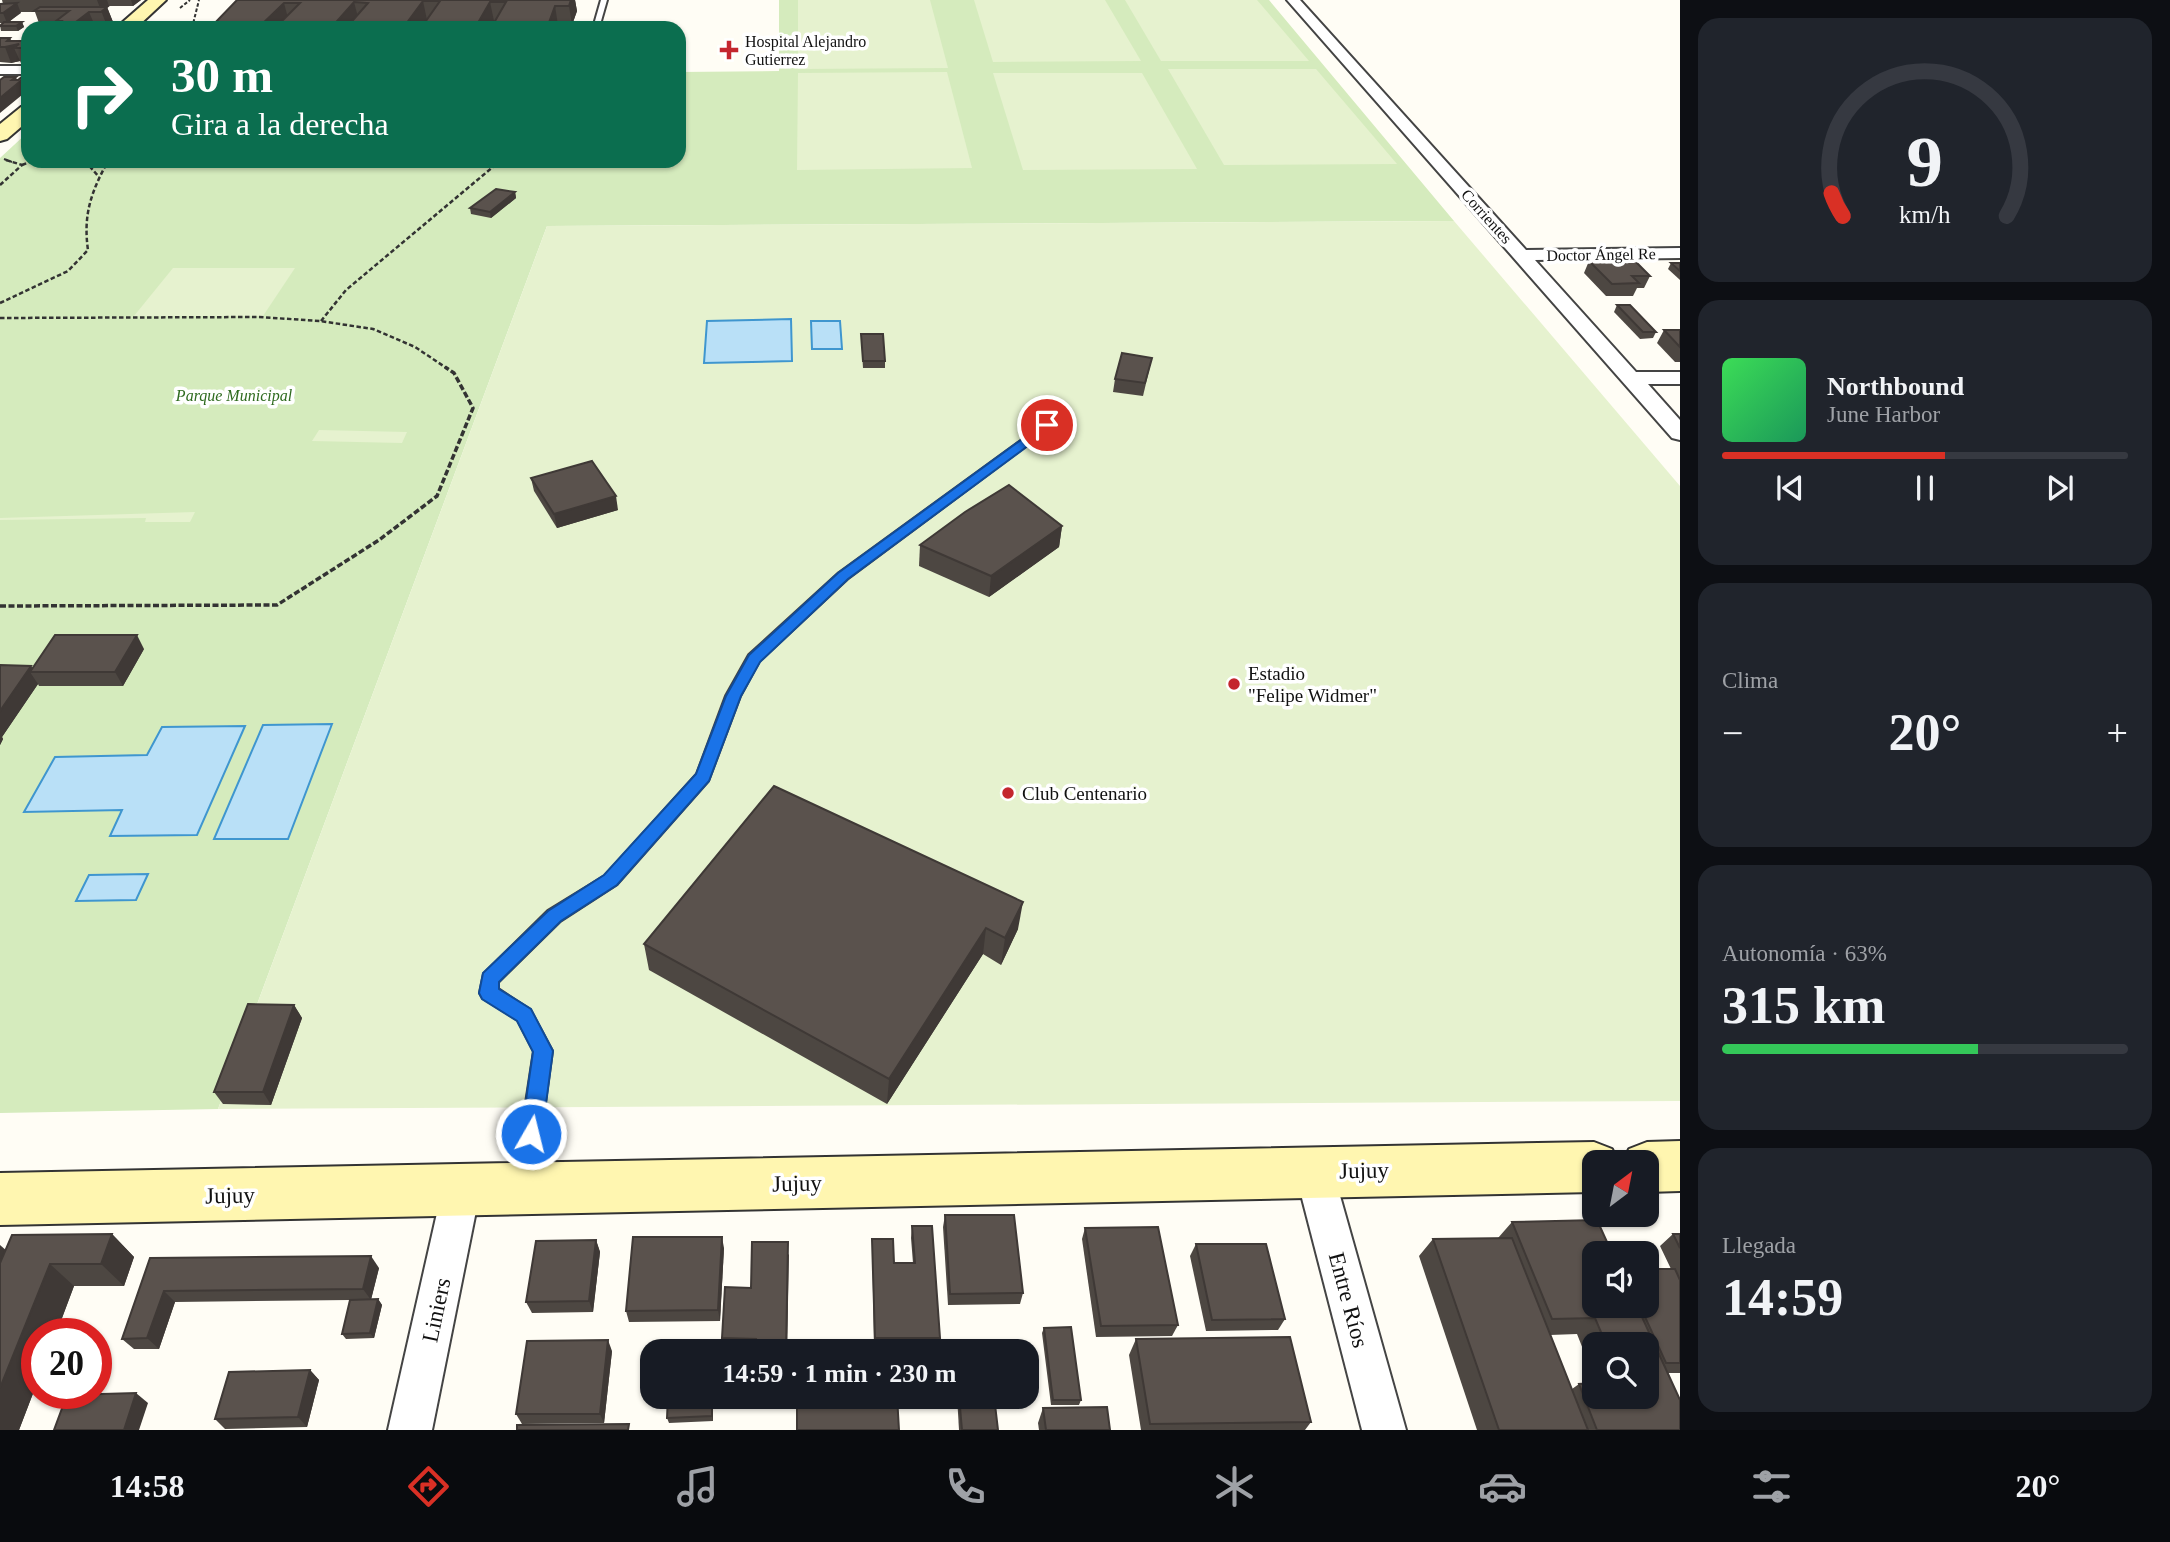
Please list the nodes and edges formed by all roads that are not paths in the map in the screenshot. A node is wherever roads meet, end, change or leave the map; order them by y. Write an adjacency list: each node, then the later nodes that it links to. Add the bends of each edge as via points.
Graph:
1 (158, 0): 4 (main road)
2 (604, 0): 5 (lane)
3 (1293, 0): 11 (street, Corrientes)
4 (133, 21)
5 (598, 21)
6 (0, 70): 7 (street)
7 (21, 70)
8 (21, 117): 9 (main road)
9 (0, 135)
10 (1680, 253): 11 (street, Doctor Ángel Re)
11 (1522, 255): 12 (street, Corrientes)
12 (1630, 378): 13 (street); 15 (street, Corrientes)
13 (1680, 378)
14 (1047, 425): 20 (lane, via 843,576 754,658 733,696 703,777 611,880 554,916 490,979 489,993 524,1015 543,1051)
15 (1680, 433)
16 (1680, 1166): 18 (main road)
17 (1582, 1167): 19 (main road, Jujuy)
18 (1659, 1167)
19 (1314, 1171): 20 (main road, Jujuy); 24 (street, Entre Ríos)
20 (523, 1189): 21 (main road, Jujuy)
21 (461, 1191): 22 (main road, Jujuy); 23 (street, Liniers)
22 (0, 1199)
23 (410, 1430)
24 (1384, 1430)

